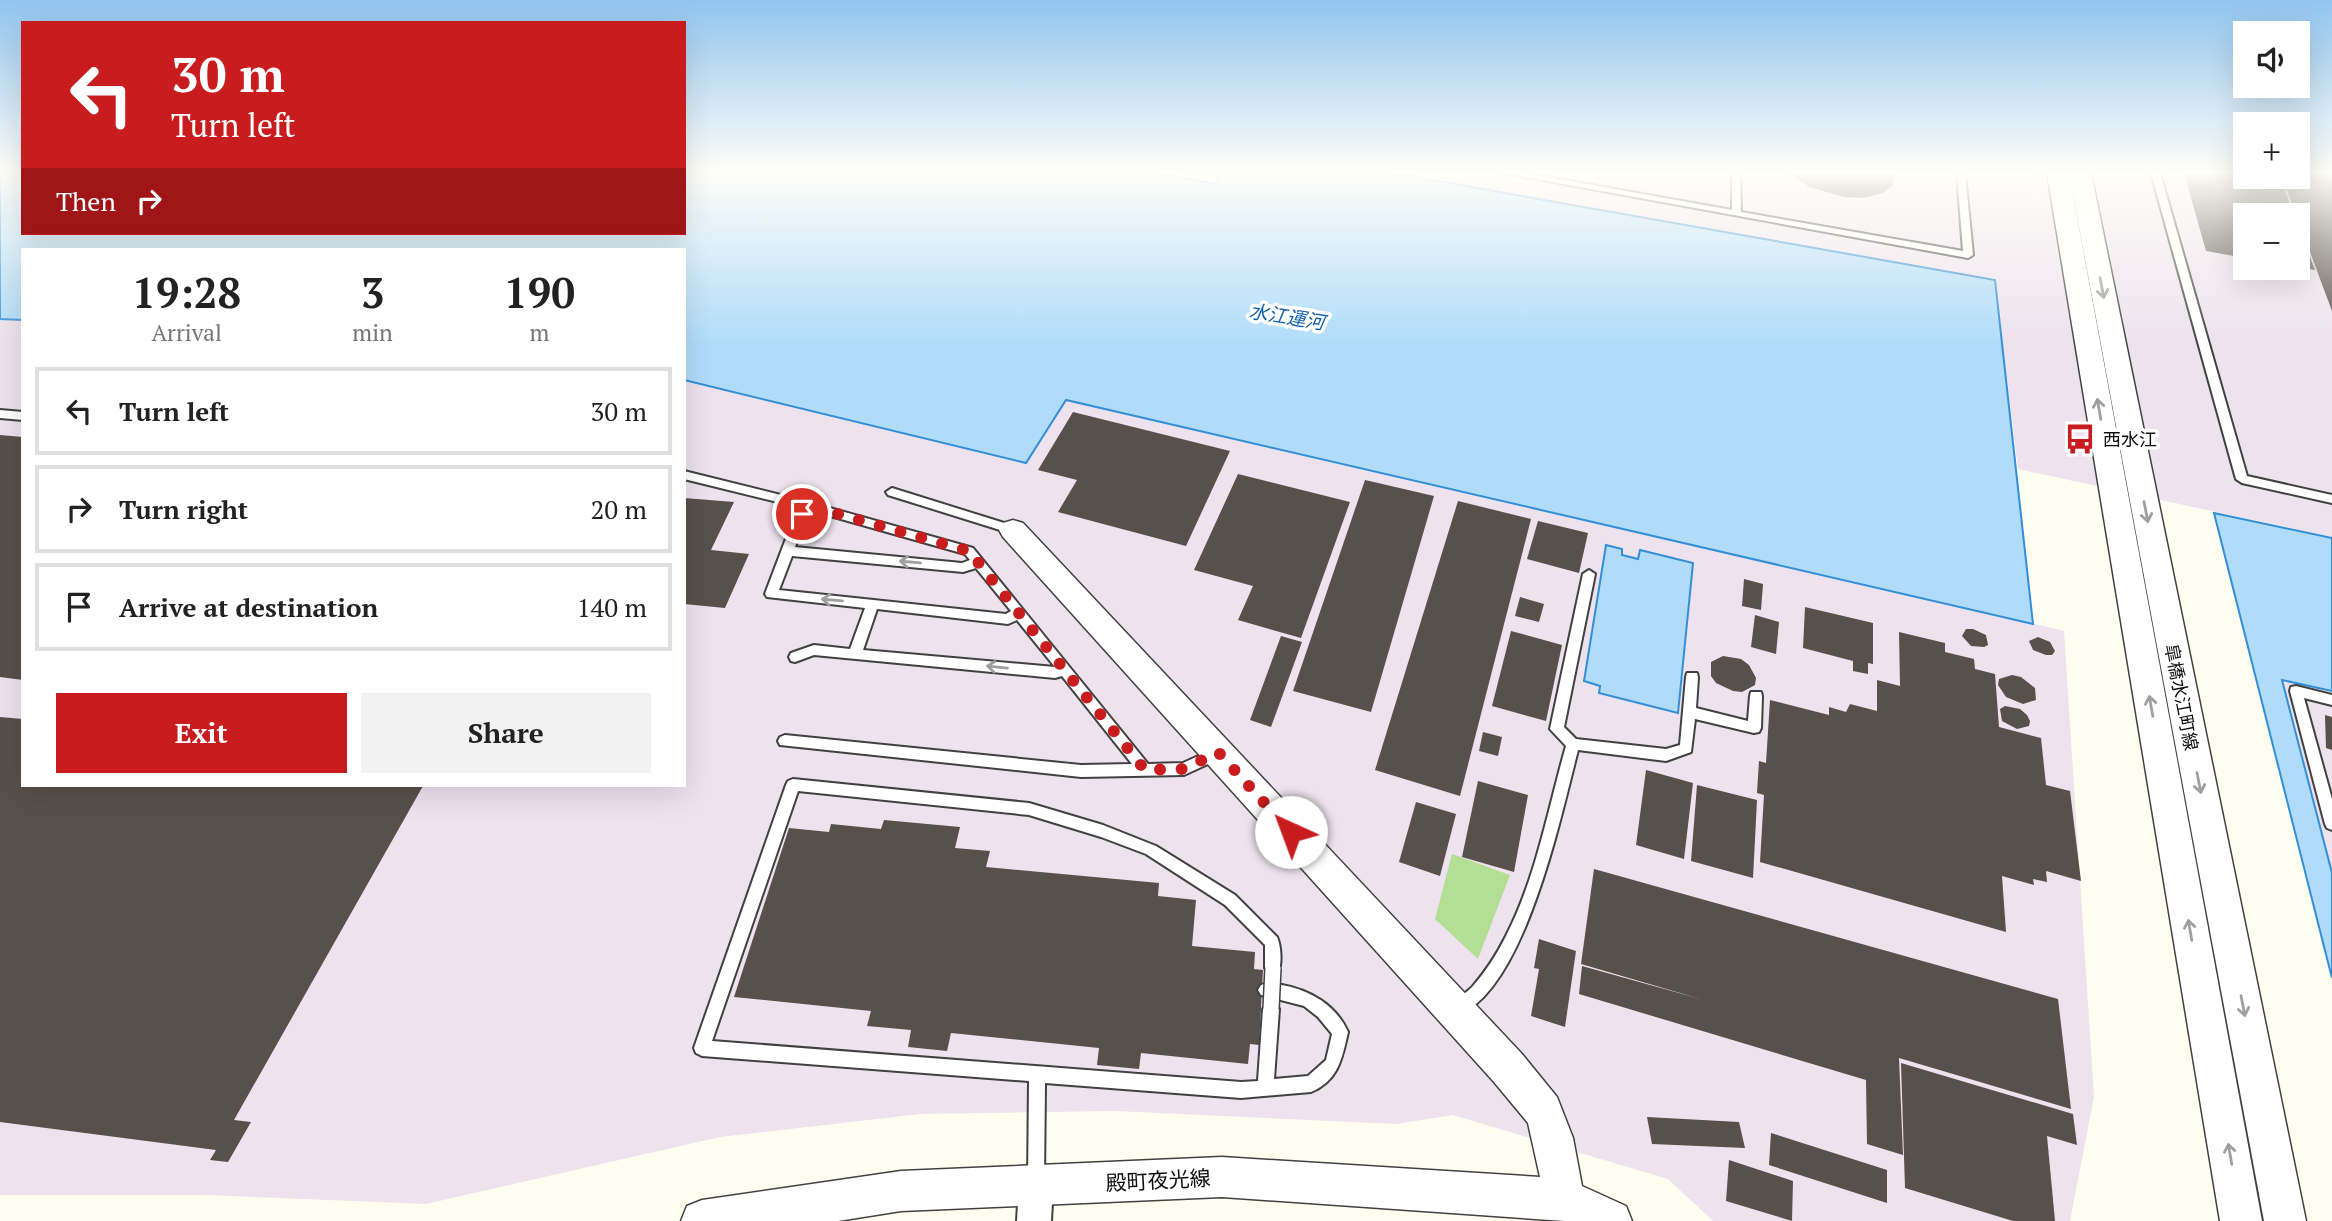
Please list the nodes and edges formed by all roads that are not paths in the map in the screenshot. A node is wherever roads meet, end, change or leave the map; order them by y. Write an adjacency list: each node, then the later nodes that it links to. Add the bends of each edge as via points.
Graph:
1 (1827, 230): 2 (lane, via 1968,255)
2 (1966, 230)
3 (2068, 230): 39 (street, 皐橋水江町線, one-way to 3)
4 (2091, 230): 40 (street, 皐橋水江町線, one-way to 40)
5 (2171, 230): 10 (lane, via 2242,480)
6 (0, 414): 7 (lane)
7 (21, 416)
8 (686, 475): 11 (lane)
9 (892, 492): 12 (lane)
10 (2332, 499)
11 (806, 505): 13 (lane); 14 (lane, via 969,551)
12 (1013, 530): 27 (street)
13 (788, 551): 14 (lane, one-way to 13, via 963,568); 16 (lane, one-way to 13, via 771,594)
14 (977, 562): 17 (lane)
15 (1589, 574): 26 (lane, via 1558,729)
16 (873, 604): 17 (lane, via 1008,619); 18 (lane)
17 (1018, 613): 20 (lane)
18 (855, 653): 19 (lane, via 814,650); 20 (lane, one-way to 18, via 1055,673)
19 (795, 657)
20 (1064, 669): 28 (lane)
21 (1692, 677): 24 (lane)
22 (1756, 696): 24 (lane, via 1754,728)
23 (2332, 700): 29 (lane, via 2296,691)
24 (1689, 712): 26 (lane, via 1686,748 1666,755)
25 (785, 741): 28 (lane, via 1081,771)
26 (1573, 744): 32 (lane, via 1547,846 1513,936 1479,993)
27 (1218, 752): 28 (lane, via 1184,769); 32 (street)
28 (1145, 770)
29 (2332, 824)
30 (1273, 968): 33 (lane, via 1272,942 1230,900 1151,850 1103,831 1029,809 793,785 702,1048); 34 (lane, bridge)
31 (1266, 990): 34 (lane, via 1295,993 1319,1004 1340,1032 1333,1064 1311,1084)
32 (1455, 1010): 35 (street, via 1543,1111)
33 (1037, 1074): 34 (lane); 36 (lane)
34 (1265, 1088)
35 (1564, 1199): 36 (street, 殿町夜光線, via 1222,1177); 38 (street, 殿町夜光線)
36 (1035, 1203): 37 (street, 殿町夜光線, via 901,1191)
37 (702, 1221)
38 (1611, 1221)
39 (2241, 1221)
40 (2285, 1221)

